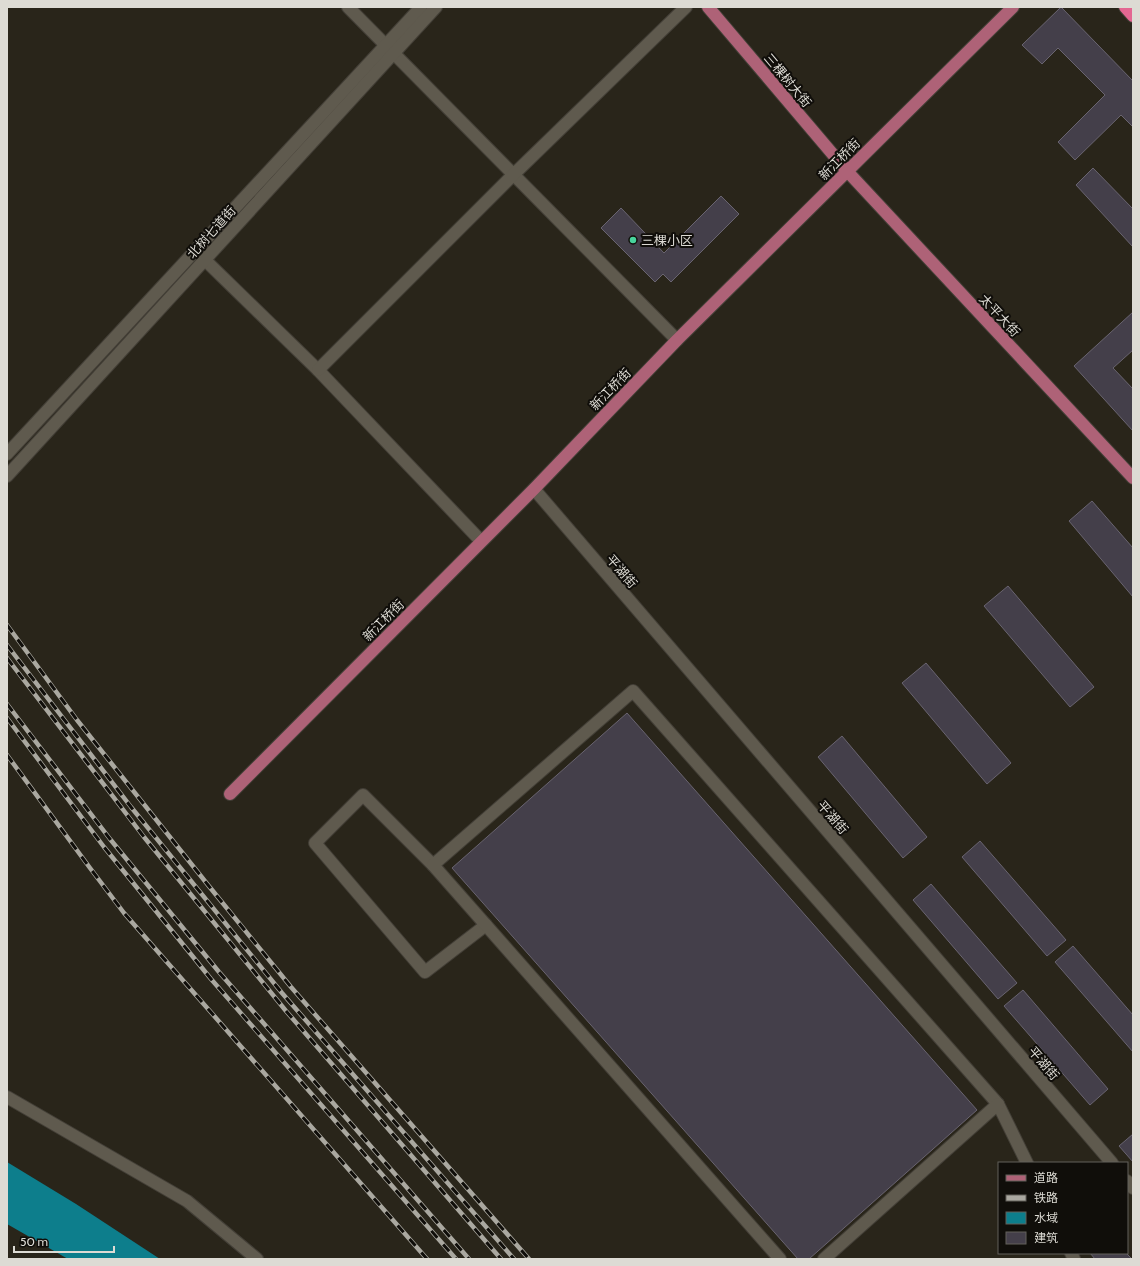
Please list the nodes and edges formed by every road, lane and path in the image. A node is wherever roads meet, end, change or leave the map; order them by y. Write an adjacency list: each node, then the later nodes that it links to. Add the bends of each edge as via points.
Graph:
1 (348, 7): 9 (street)
2 (421, 7): 9 (street, 北树七道街)
3 (436, 7): 9 (street, 北树七道街)
4 (686, 7): 11 (street)
5 (708, 7): 10 (main road, 三棵树大街)
6 (1013, 7): 10 (main road, 新江桥街)
7 (1124, 7): 8 (highway)
8 (1133, 16)
9 (389, 49): 11 (street); 12 (street, 北树七道街); 15 (street, 北树七道街)
10 (847, 171): 13 (main road, 新江桥街); 17 (main road, 太平大街)
11 (513, 174): 13 (street); 14 (street)
12 (205, 260): 14 (street); 16 (street, 北树七道街)
13 (676, 340): 18 (main road, 新江桥街)
14 (318, 370): 19 (street)
15 (7, 454)
16 (7, 476)
17 (1133, 478)
18 (534, 489): 19 (main road, 新江桥街); 26 (street, 平湖街)
19 (481, 541): 20 (main road, 新江桥街)
20 (230, 794)
21 (433, 865): 22 (street); 22 (street, via 363,795 315,843 424,972); 24 (street, via 633,691)
22 (486, 925): 28 (street)
23 (7, 1097): 27 (street, via 187,1201)
24 (998, 1104): 25 (street); 29 (street)
25 (1027, 1162)
26 (1111, 1162)
27 (257, 1259)
28 (780, 1259)
29 (824, 1259)

